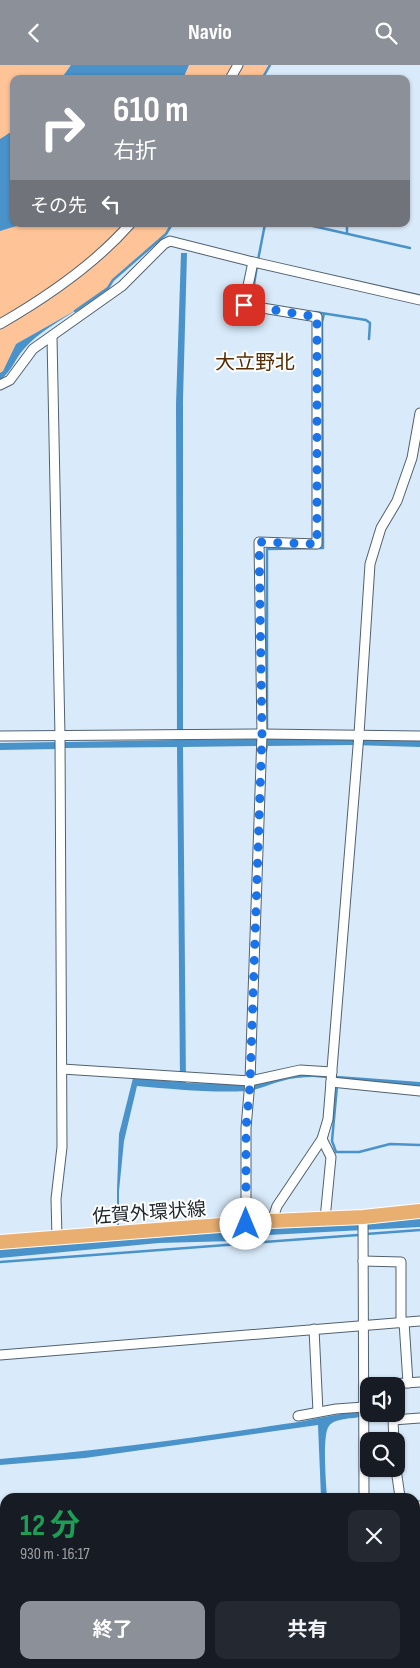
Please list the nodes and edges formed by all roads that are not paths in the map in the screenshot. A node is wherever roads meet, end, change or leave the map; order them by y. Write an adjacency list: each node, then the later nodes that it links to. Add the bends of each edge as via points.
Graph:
1 (127, 227): 4 (street, via 66,281)
2 (256, 263): 3 (street); 5 (street, via 170,241 122,286); 12 (street, via 244,305 317,317 317,544 259,542)
3 (420, 300)
4 (0, 324)
5 (52, 337): 6 (street, via 33,349 10,380); 11 (street)
6 (0, 385)
7 (420, 413): 8 (street, via 412,458 397,501 381,529 370,564)
8 (359, 734): 10 (street); 12 (street); 14 (street)
9 (0, 736): 11 (street)
10 (420, 736)
11 (60, 737): 12 (street, via 180,734); 13 (street)
12 (262, 740): 16 (street)
13 (62, 1069): 16 (street); 24 (street)
14 (332, 1072): 15 (street); 16 (street, via 300,1070)
15 (335, 1082): 17 (street); 18 (street)
16 (250, 1085): 22 (street, via 246,1128)
17 (420, 1091)
18 (322, 1139): 20 (street, via 331,1157); 21 (street, via 277,1206)
19 (420, 1211): 23 (main road, 佐賀外環状線)
20 (325, 1219): 21 (main road, 佐賀外環状線); 23 (main road, 佐賀外環状線)
21 (272, 1221): 22 (main road, 佐賀外環状線)
22 (246, 1224): 24 (main road, 佐賀外環状線)
23 (363, 1224): 26 (street)
24 (57, 1237): 25 (main road, 佐賀外環状線)
25 (0, 1242)
26 (363, 1261): 28 (street, via 401,1262); 29 (street)
27 (420, 1321): 28 (street)
28 (403, 1322): 29 (street); 35 (street)
29 (364, 1325): 30 (street); 32 (street)
30 (314, 1329): 31 (street); 37 (street)
31 (0, 1355)
32 (364, 1377)
33 (420, 1382): 35 (street)
34 (405, 1383): 35 (street)
35 (408, 1383)
36 (360, 1407): 37 (street)
37 (318, 1412): 38 (street)
38 (298, 1416)
39 (420, 1418): 40 (street, via 393,1420)
40 (394, 1432)
41 (365, 1477): 43 (street)
42 (397, 1477): 44 (street)
43 (364, 1493)
44 (399, 1493)

